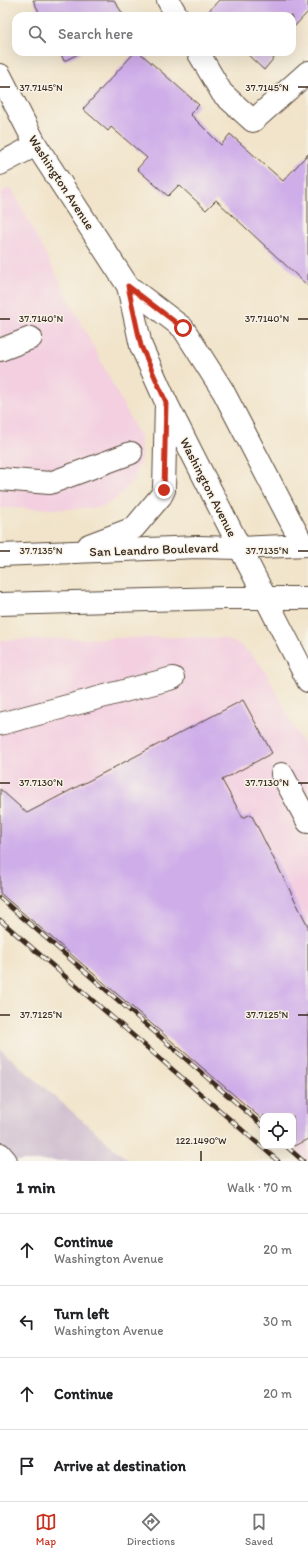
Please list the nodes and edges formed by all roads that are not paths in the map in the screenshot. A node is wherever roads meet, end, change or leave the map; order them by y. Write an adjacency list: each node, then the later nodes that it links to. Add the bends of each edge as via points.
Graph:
1 (168, 0): 2 (street)
2 (175, 12)
3 (200, 56): 4 (street, via 222,93 253,121)
4 (308, 72)
5 (0, 75): 6 (street, Washington Avenue)
6 (36, 144): 7 (street); 8 (street, Washington Avenue)
7 (0, 164)
8 (128, 286): 11 (street, Washington Avenue, via 141,346); 15 (street, Washington Avenue, via 183,328 223,391)
9 (31, 338): 10 (street)
10 (0, 350)
11 (166, 402): 14 (street, Washington Avenue); 16 (street, via 164,490 161,496 134,528)
12 (131, 453): 13 (street, via 50,483)
13 (0, 479)
14 (240, 548): 15 (street, San Leandro Boulevard); 16 (street, San Leandro Boulevard, via 197,547); 19 (street, Washington Avenue)
15 (306, 548)
16 (71, 552): 17 (street, San Leandro Boulevard)
17 (0, 554)
18 (308, 598): 19 (street)
19 (266, 599): 20 (street); 22 (street, Washington Avenue)
20 (0, 604)
21 (173, 678): 23 (street)
22 (308, 681)
23 (0, 724)
24 (282, 774): 25 (street)
25 (308, 822)
26 (0, 1154): 27 (street)
27 (6, 1161)

